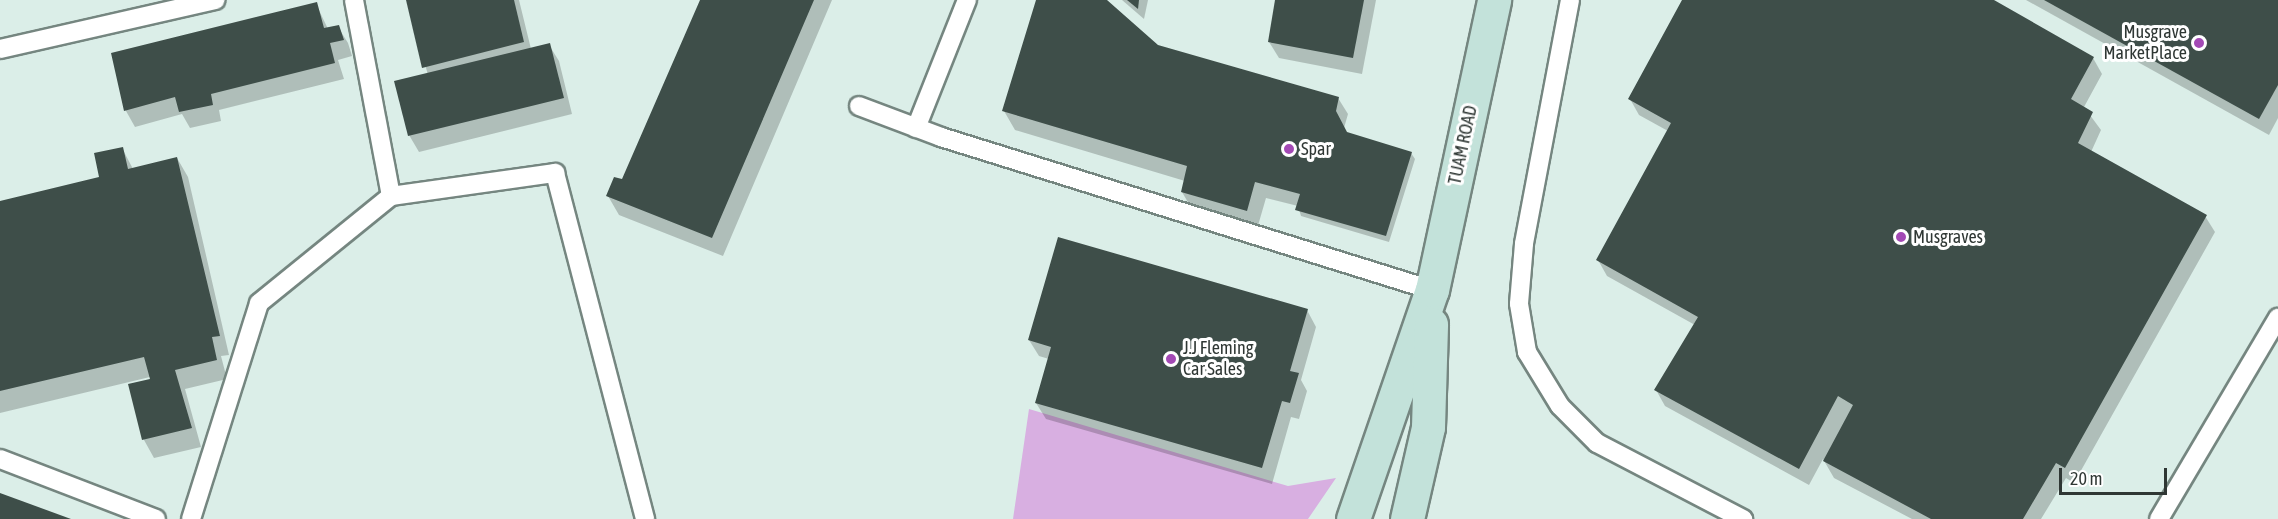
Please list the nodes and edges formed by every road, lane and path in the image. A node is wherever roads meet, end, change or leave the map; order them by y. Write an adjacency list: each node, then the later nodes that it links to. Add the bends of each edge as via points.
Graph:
1 (216, 0): 6 (lane)
2 (354, 0): 9 (lane)
3 (967, 0): 8 (lane)
4 (1494, 0): 10 (main road, TUAM ROAD)
5 (1570, 0): 18 (lane, via 1524,244 1519,304 1527,352 1560,406 1597,443)
6 (0, 49)
7 (859, 106): 8 (lane)
8 (916, 128): 10 (lane)
9 (392, 196): 14 (lane, via 259,303); 15 (lane, via 555,173)
10 (1432, 290): 16 (main road, TUAM ROAD); 17 (main road, TUAM ROAD, via 1428,427)
11 (2278, 318): 19 (lane)
12 (0, 459): 13 (lane)
13 (156, 519)
14 (191, 519)
15 (645, 519)
16 (1353, 519)
17 (1407, 519)
18 (1743, 519)
19 (2159, 519)

